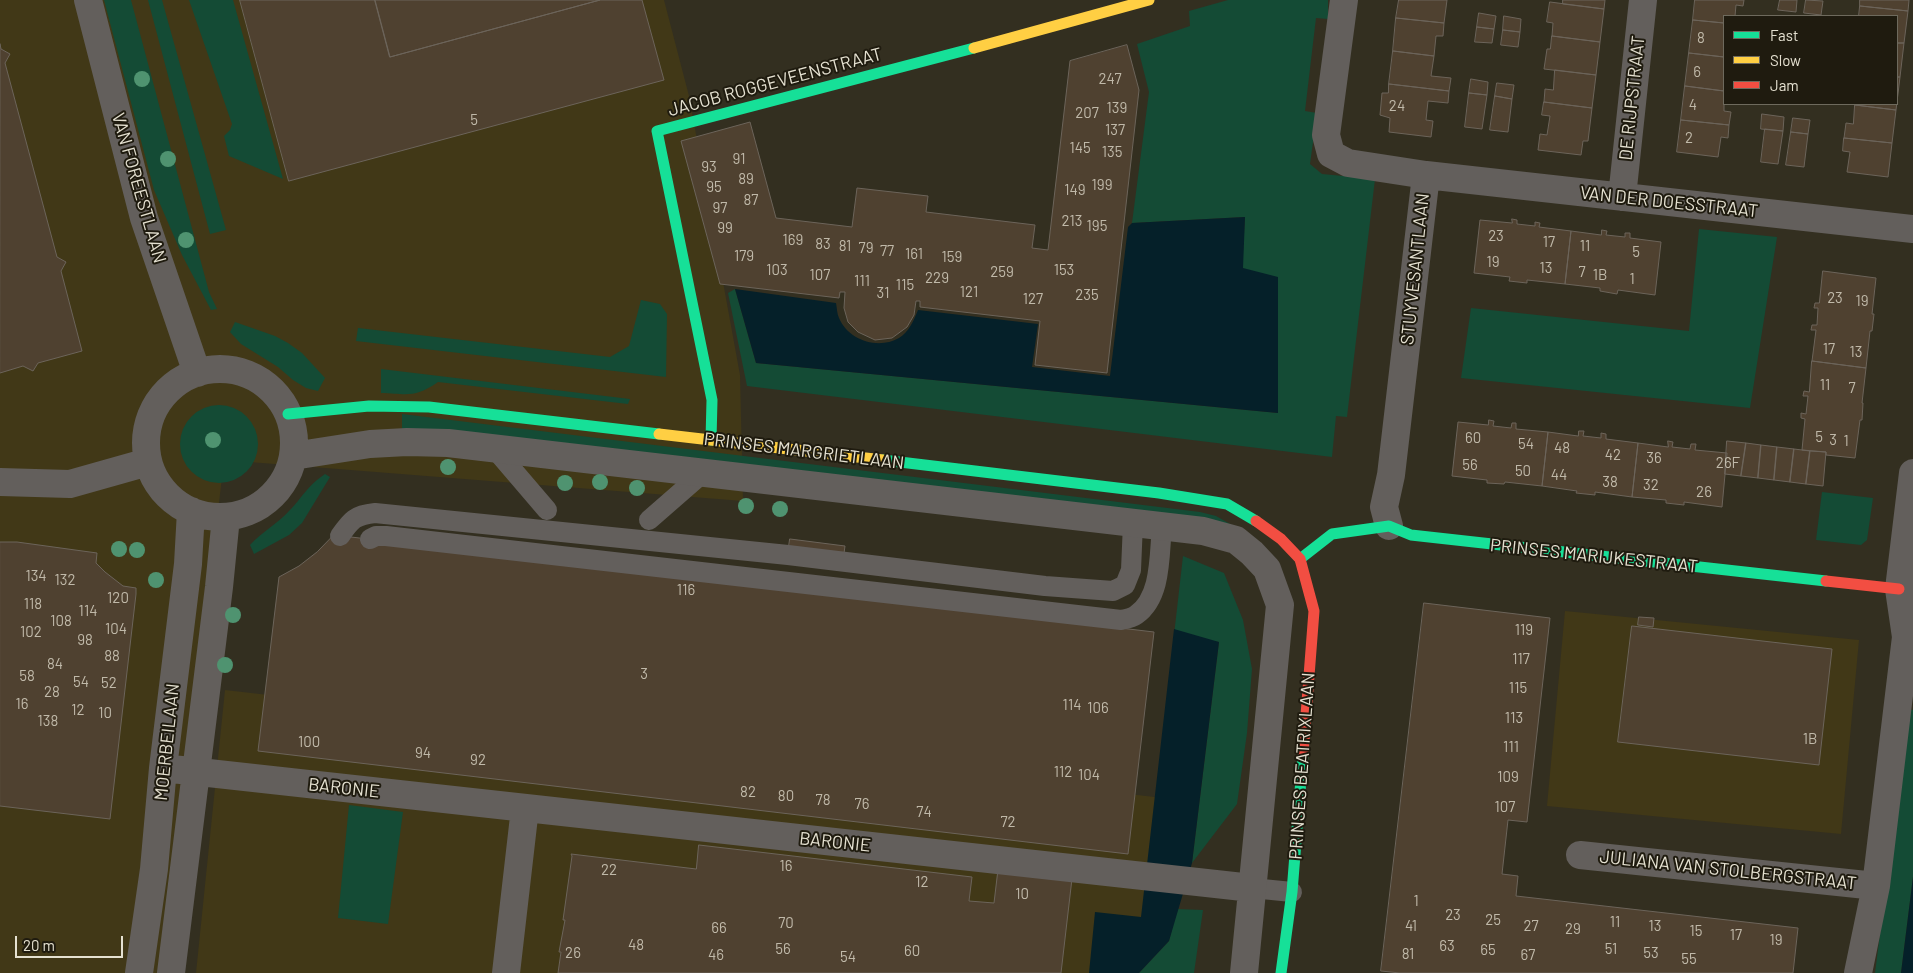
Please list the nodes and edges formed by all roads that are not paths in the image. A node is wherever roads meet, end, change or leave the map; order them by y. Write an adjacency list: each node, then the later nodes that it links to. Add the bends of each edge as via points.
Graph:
1 (88, 0): 8 (street, VAN FOREESTLAAN, via 144,218)
2 (1149, 0): 10 (street, JACOB ROGGEVEENSTRAAT, via 657,131 712,400)
3 (1344, 0): 5 (street, STUYVESANTLAAN, via 1326,135 1331,154 1348,164)
4 (1643, 0): 6 (street, DE RIJPSTRAAT)
5 (1426, 175): 6 (street, VAN DER DOESSTRAAT); 23 (street, STUYVESANTLAAN, via 1391,475 1384,506)
6 (1622, 197): 7 (street, VAN DER DOESSTRAAT)
7 (1913, 229)
8 (197, 373): 9 (street, via 229,370 250,376 269,388); 13 (street, via 172,386 155,408 146,434)
9 (288, 414): 10 (street, PRINSES MARGRIETLAAN, via 368,406 429,407); 12 (street, via 294,435)
10 (711, 440): 27 (street, PRINSES MARGRIETLAAN, via 1158,492 1227,504 1282,539)
11 (494, 448): 12 (street, PRINSES MARGRIETLAAN, via 407,442 370,444); 14 (street, PRINSES MARGRIETLAAN); 17 (lane)
12 (293, 456): 19 (street, via 284,480 266,501 243,514)
13 (148, 462): 16 (street, via 70,484); 18 (street, via 160,486 179,505)
14 (704, 472): 20 (lane); 21 (street, PRINSES MARGRIETLAAN)
15 (1913, 473): 30 (street)
16 (0, 482)
17 (547, 510)
18 (191, 511): 19 (street); 32 (street, MOERBEILAAN, via 188,564)
19 (226, 517): 33 (street, MOERBEILAAN)
20 (649, 520)
21 (1133, 523): 22 (street, PRINSES MARGRIETLAAN); 26 (lane, via 1131,570 1125,585 1113,591)
22 (1162, 526): 28 (lane, via 1152,596 1136,616 1121,620); 29 (street, PRINSES MARGRIETLAAN, via 1203,531 1236,540)
23 (1389, 526): 27 (street, PRINSES MARIJKESTRAAT, via 1332,534); 30 (street, PRINSES MARIJKESTRAAT, via 1411,535)
24 (340, 536): 26 (lane, via 351,521 362,514 375,513)
25 (370, 539): 28 (lane, via 386,536)
26 (633, 539): 28 (lane, via 620,545)
27 (1300, 559): 38 (street, PRINSES BEATRIXLAAN, via 1314,611)
28 (611, 565)
29 (1267, 569): 37 (street, PRINSES BEATRIXLAAN, via 1280,605)
30 (1899, 589): 31 (street)
31 (1908, 663): 36 (street)
32 (163, 768): 33 (street, BARONIE); 39 (street, MOERBEILAAN, via 154,869)
33 (196, 772): 34 (street, BARONIE); 40 (street, MOERBEILAAN)
34 (525, 808): 37 (street, BARONIE); 41 (street)
35 (1580, 855): 36 (street, JULIANA VAN STOLBERGSTRAAT)
36 (1876, 886): 44 (street)
37 (1252, 888): 38 (lane); 42 (street, PRINSES BEATRIXLAAN)
38 (1292, 892): 43 (street, PRINSES BEATRIXLAAN)
39 (139, 973)
40 (171, 973)
41 (506, 973)
42 (1244, 973)
43 (1281, 973)
44 (1858, 973)

